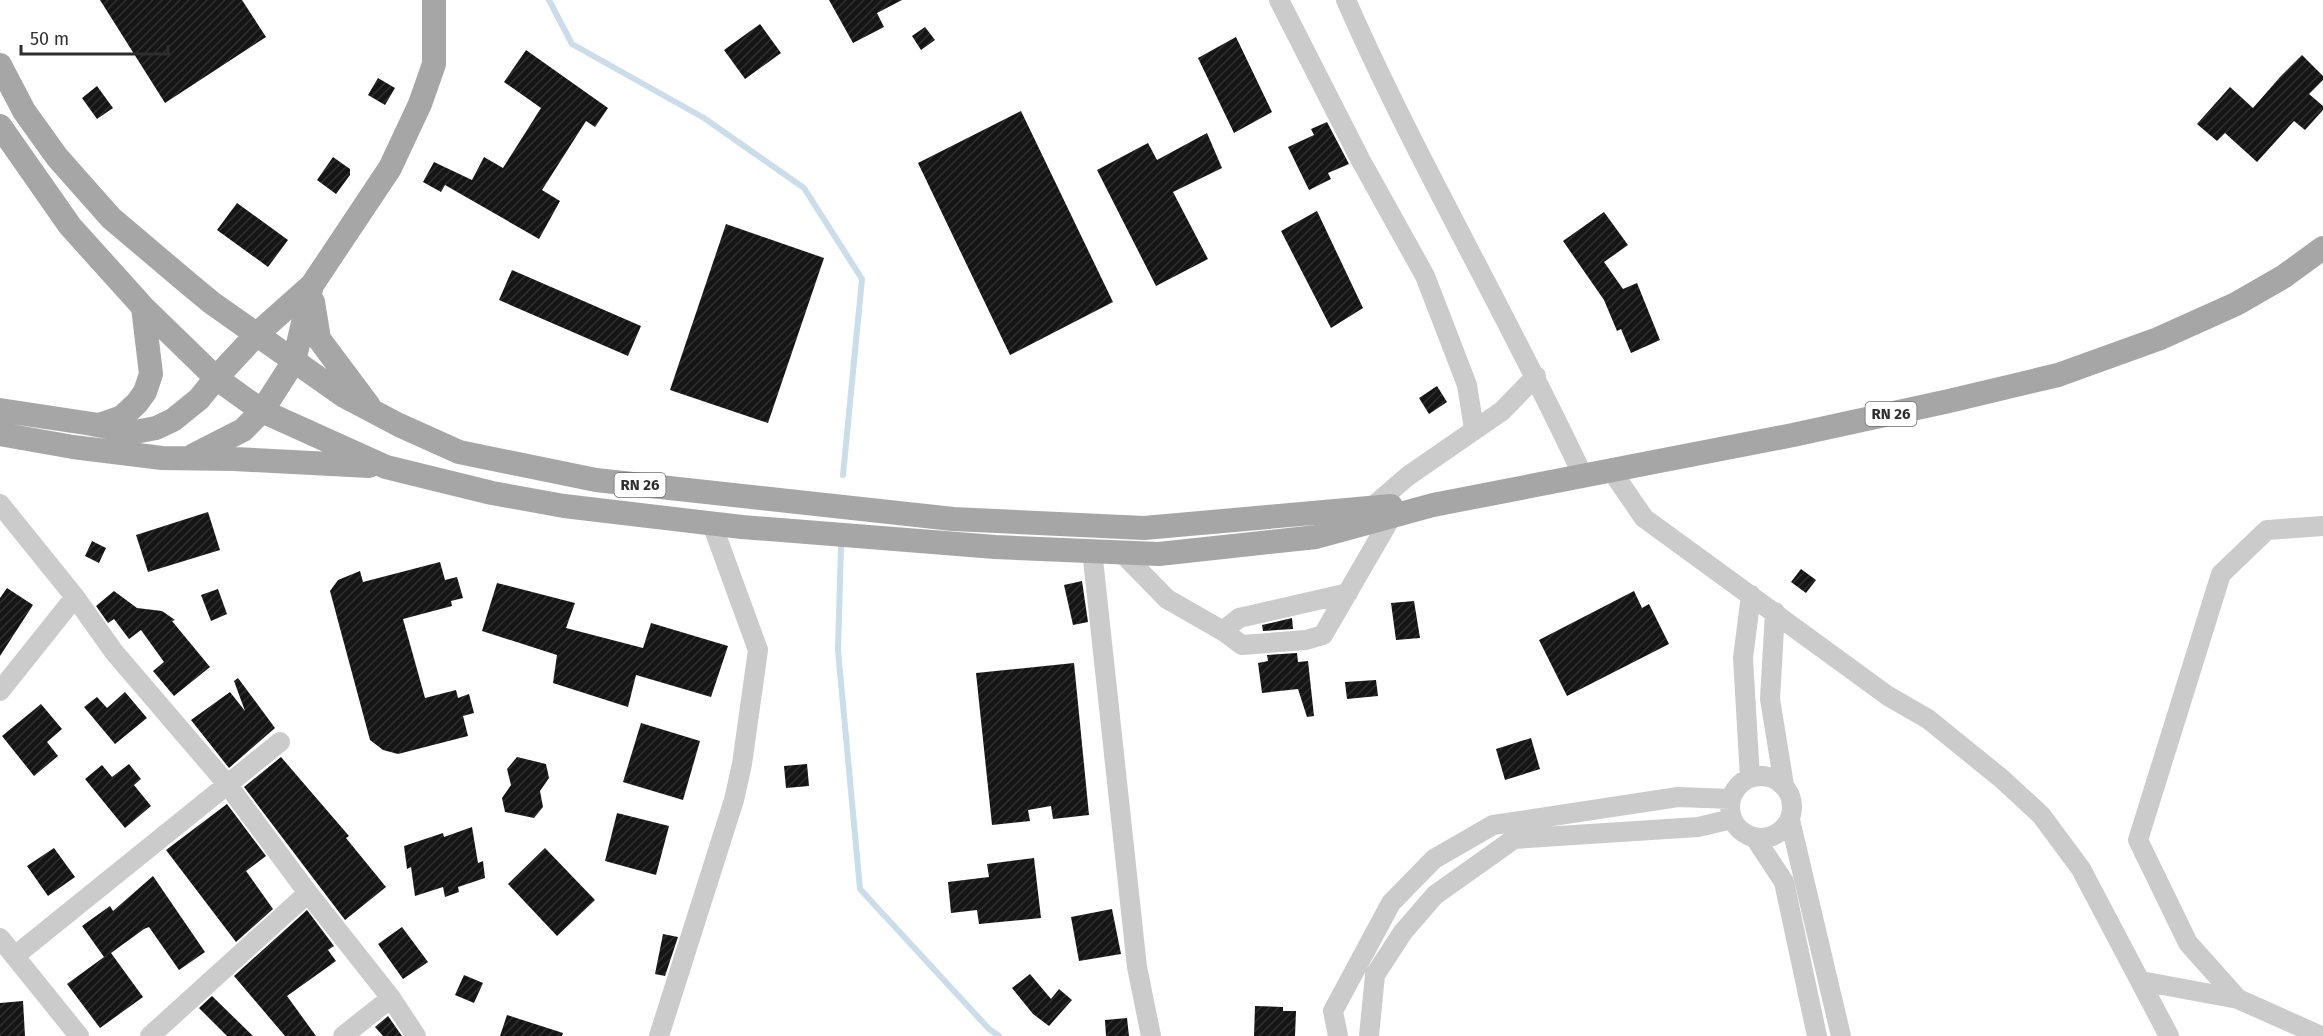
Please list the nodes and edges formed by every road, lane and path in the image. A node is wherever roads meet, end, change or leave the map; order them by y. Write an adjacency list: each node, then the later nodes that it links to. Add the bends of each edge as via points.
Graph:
1 (434, 0): 7 (main road, via 434,64 420,104 390,168)
2 (1279, 0): 18 (street, via 1425,276 1467,385)
3 (1346, 0): 12 (street)
4 (0, 65): 8 (main road, RN 26, via 24,111 57,157 111,218)
5 (0, 126): 9 (main road, RN 26, via 70,226)
6 (2323, 248): 22 (main road, RN 26, via 2236,304 2158,339 2058,375 1793,435)
7 (312, 285): 8 (main road, via 266,312 249,314); 10 (main road); 11 (main road); 16 (main road, via 319,339)
8 (212, 303): 10 (main road, RN 26)
9 (143, 307): 13 (main road, RN 26); 17 (main road, via 150,374 145,392 122,417)
10 (257, 334): 11 (main road, RN 26); 13 (main road)
11 (294, 361): 15 (main road); 16 (main road, RN 26)
12 (1536, 376): 18 (street, via 1502,411); 23 (street)
13 (216, 378): 15 (main road, RN 26); 17 (main road, via 200,399 156,428 135,432)
14 (0, 410): 17 (main road)
15 (262, 411): 20 (main road, via 243,430); 21 (main road, RN 26)
16 (373, 412): 25 (main road, RN 26, via 459,452 596,480 953,519 1144,528)
17 (91, 424)
18 (1474, 429): 25 (street, via 1408,476)
19 (0, 434): 20 (main road, via 73,447)
20 (189, 458): 21 (main road)
21 (386, 467): 26 (main road, RN 26, via 564,506)
22 (1611, 470): 23 (main road, RN 26); 31 (street, via 1644,518)
23 (1583, 476): 25 (main road, RN 26)
24 (0, 504): 32 (street)
25 (1382, 511): 29 (main road, RN 26, via 1316,537 1159,554); 30 (street)
26 (712, 524): 28 (main road, RN 26, via 995,547); 54 (street, via 758,650 734,800)
27 (2323, 526): 49 (street, via 2267,530 2221,574 2138,840 2188,943)
28 (1092, 550): 29 (main road, RN 26); 55 (street, via 1137,967)
29 (1120, 552): 34 (street, via 1167,599)
30 (1348, 593): 34 (street, via 1239,618); 34 (street, via 1323,635 1242,645)
31 (1751, 595): 33 (street); 37 (street, via 1743,658)
32 (75, 597): 35 (street); 38 (street, via 114,652)
33 (1775, 612): 39 (street, via 1770,699); 47 (street, via 1888,696 1928,719 2041,815 2081,869)
34 (1223, 631)
35 (0, 691)
36 (280, 742): 38 (street)
37 (1750, 778): 39 (street, via 1770,777); 40 (street, via 1735,790)
38 (227, 784): 44 (street); 46 (street)
39 (1784, 785): 42 (street, via 1792,799)
40 (1731, 799): 41 (street); 56 (street, via 1678,797 1493,825 1434,859 1391,903 1333,1011)
41 (1732, 819): 43 (street, via 1745,834); 57 (street, via 1698,827 1514,839 1435,896 1403,932 1375,975)
42 (1790, 820): 43 (street, via 1775,836); 59 (street)
43 (1755, 838): 58 (street, via 1784,882)
44 (308, 893): 48 (street); 51 (street)
45 (0, 938): 46 (street)
46 (16, 956): 50 (street)
47 (2140, 981): 49 (street); 60 (street)
48 (391, 998): 52 (street); 53 (street)
49 (2238, 999): 61 (street)
50 (80, 1036)
51 (150, 1036)
52 (343, 1036)
53 (416, 1036)
54 (659, 1036)
55 (1151, 1036)
56 (1338, 1036)
57 (1369, 1036)
58 (1817, 1036)
59 (1841, 1036)
60 (2169, 1036)
61 (2321, 1036)

